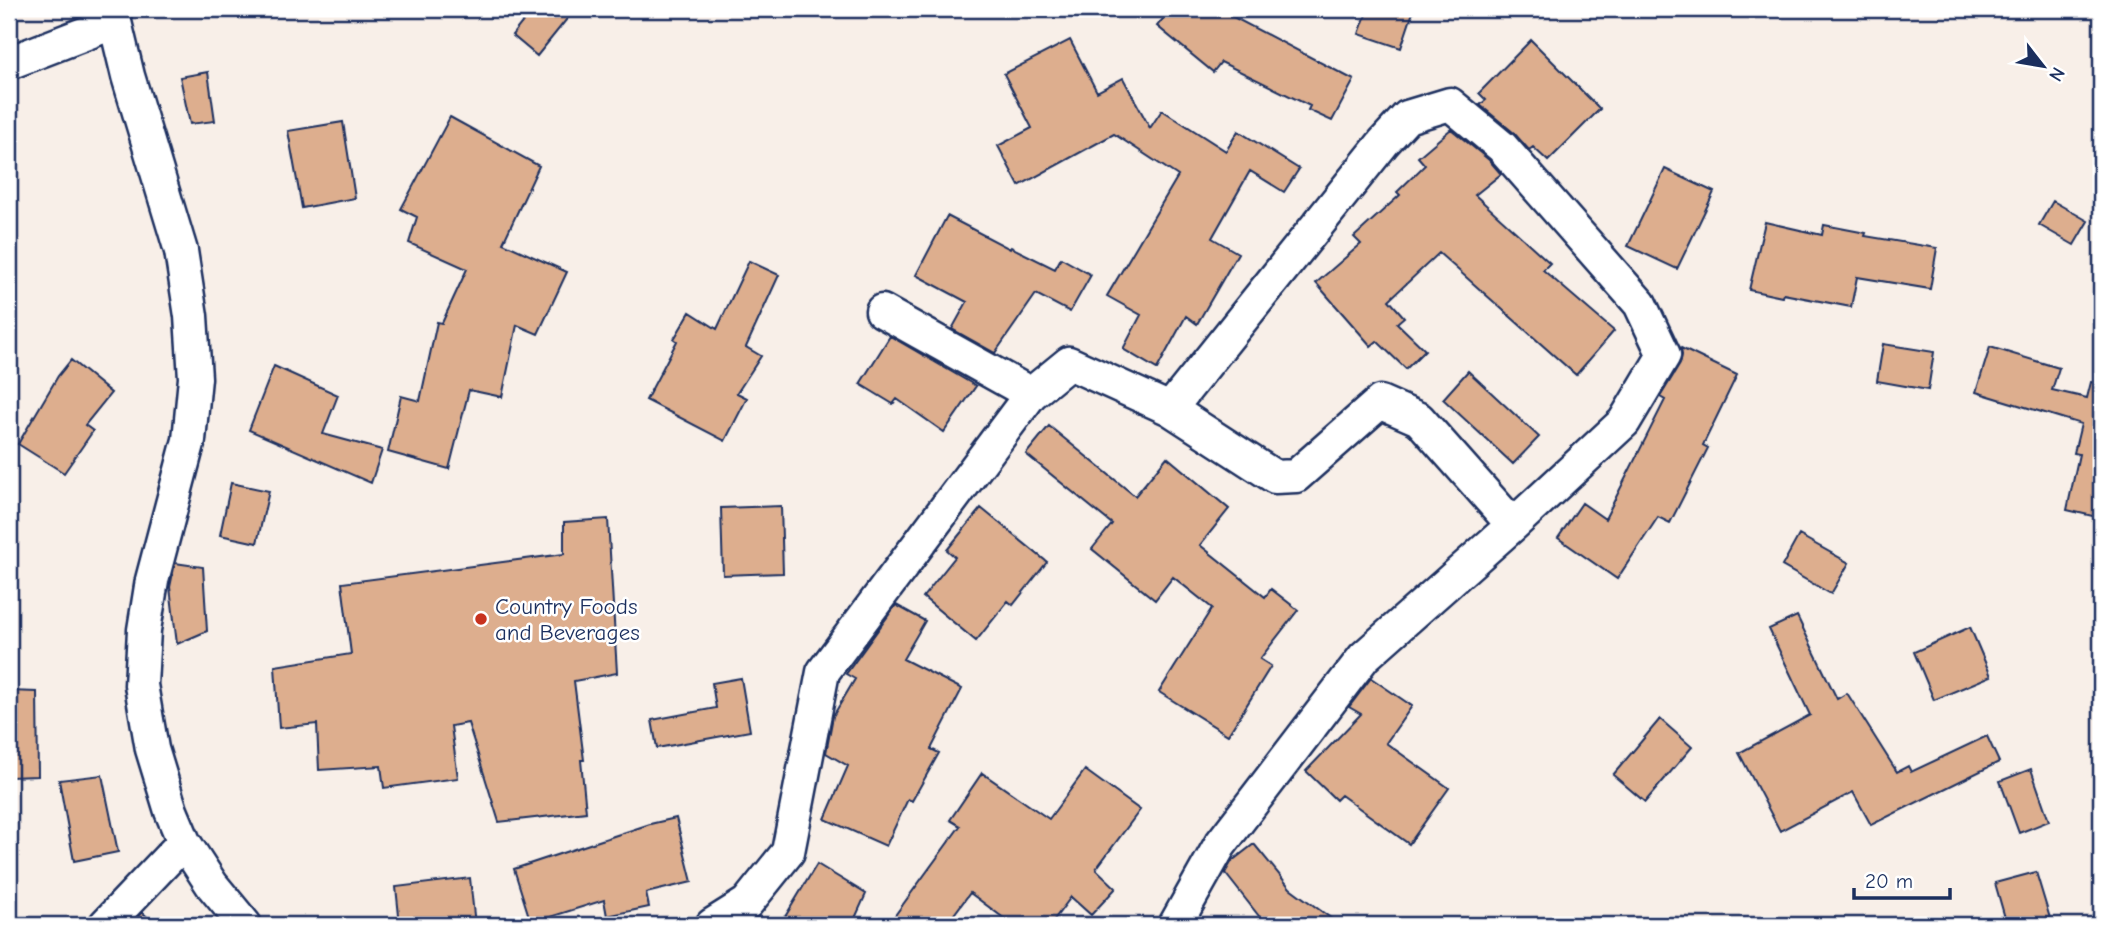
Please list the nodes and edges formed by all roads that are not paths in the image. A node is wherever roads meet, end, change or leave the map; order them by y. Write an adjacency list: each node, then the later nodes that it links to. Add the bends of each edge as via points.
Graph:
1 (114, 16): 2 (street); 7 (street, via 181,251 191,316 195,378 189,440 152,580 141,685 152,749)
2 (9, 61)
3 (882, 311): 4 (street)
4 (1031, 394): 5 (street, via 1069,363); 10 (street, via 823,672 789,852 747,903)
5 (1170, 409): 6 (street, via 1275,477 1296,476 1380,402 1419,418); 6 (street, via 1384,142 1407,117 1450,104 1502,147 1640,304 1664,355 1624,422)
6 (1513, 524): 11 (street, via 1364,657 1220,845)
7 (184, 842): 8 (street); 9 (street)
8 (105, 925)
9 (245, 925)
10 (712, 925)
11 (1175, 925)

